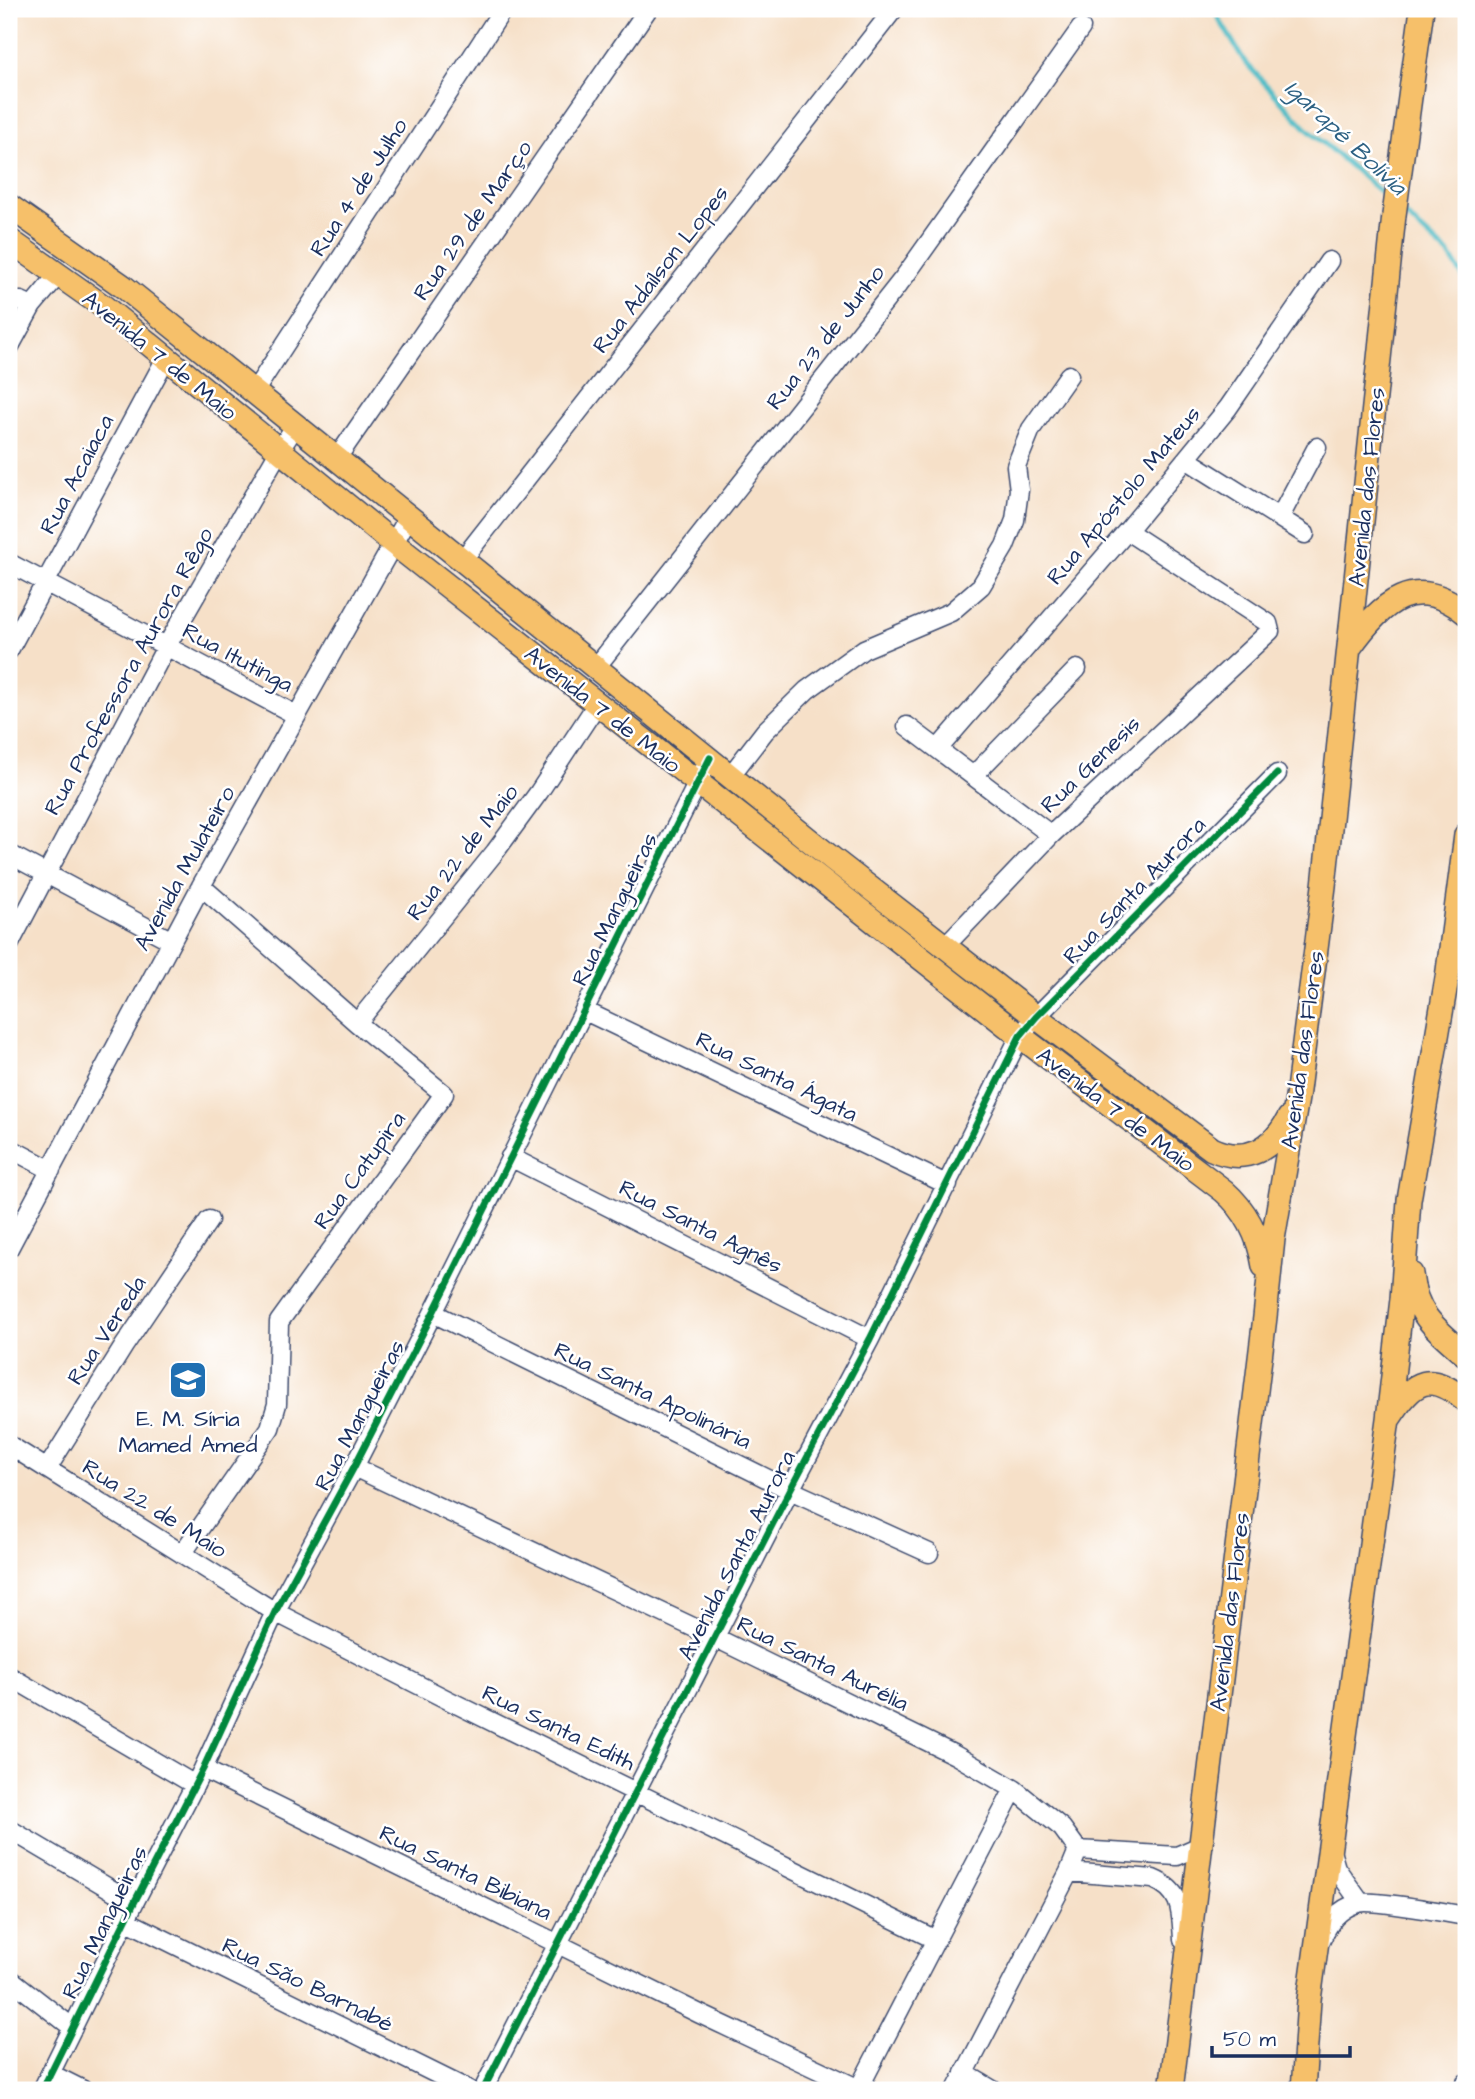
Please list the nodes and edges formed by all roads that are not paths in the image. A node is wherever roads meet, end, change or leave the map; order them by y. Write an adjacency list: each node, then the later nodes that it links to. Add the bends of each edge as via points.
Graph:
1 (503, 9): 15 (street, Rua 4 de Julho)
2 (648, 9): 19 (street, Rua 29 de Março)
3 (894, 9): 26 (street, Rua Adaílson Lopes)
4 (1422, 9): 31 (main road, Avenida das Flores, via 1394,215)
5 (1081, 28): 33 (street, Rua 23 de Junho, via 905,276)
6 (9, 206): 15 (main road, Avenida 7 de Maio, via 124,287)
7 (9, 240): 9 (main road, Avenida 7 de Maio)
8 (1329, 261): 20 (street, Rua Apóstolo Mateus, via 1228,408)
9 (58, 275): 11 (street); 13 (main road, Avenida 7 de Maio)
10 (9, 301): 11 (street)
11 (32, 306): 12 (street)
12 (9, 348)
13 (166, 358): 18 (main road, Avenida 7 de Maio); 28 (street, Rua Acaiaca)
14 (1069, 375): 41 (street, via 1031,429 1016,466 1015,520 981,586 951,612 864,649 807,690 765,731)
15 (254, 392): 16 (main road, Avenida 7 de Maio)
16 (296, 425): 18 (street, Rua Professora Aurora Rêgo); 19 (main road, Avenida 7 de Maio)
17 (1317, 447): 22 (street)
18 (279, 451): 25 (main road, Avenida 7 de Maio); 30 (street, Rua Professora Aurora Rêgo)
19 (337, 458): 21 (main road, Avenida 7 de Maio)
20 (1186, 459): 22 (street); 23 (street, Rua Apóstolo Mateus)
21 (409, 516): 25 (street, Avenida Mulateiro); 26 (main road, Avenida 7 de Maio)
22 (1280, 517): 24 (street)
23 (1127, 531): 38 (street, Rua Apóstolo Mateus); 44 (street, Rua Genesis, via 1268,623 1270,631)
24 (1305, 534)
25 (393, 543): 35 (main road, Avenida 7 de Maio); 36 (street, Avenida Mulateiro)
26 (463, 559): 33 (main road, Avenida 7 de Maio)
27 (9, 563): 28 (street, Rua Itutinga)
28 (45, 583): 30 (street, Rua Itutinga); 32 (street, Rua Acaiaca)
29 (1466, 613): 31 (main road, via 1452,601 1418,592 1384,607)
30 (166, 647): 36 (street, Rua Itutinga); 47 (street, Rua Professora Aurora Rêgo)
31 (1350, 647): 56 (main road, Avenida das Flores)
32 (9, 650)
33 (597, 666): 39 (main road, Avenida 7 de Maio)
34 (1077, 669): 42 (street)
35 (597, 704): 43 (main road, Avenida 7 de Maio); 54 (street, Rua 22 de Maio, via 495,852)
36 (296, 716): 48 (street, Avenida Mulateiro)
37 (907, 726): 38 (street)
38 (938, 748): 42 (street)
39 (710, 758): 41 (main road, Avenida 7 de Maio); 43 (street, Rua Mangueiras)
40 (1277, 774): 53 (street, Rua Santa Aurora)
41 (732, 775): 51 (main road, Avenida 7 de Maio)
42 (973, 776): 44 (street)
43 (697, 783): 52 (street, Rua Mangueiras); 55 (main road, Avenida 7 de Maio)
44 (1051, 835): 51 (street, Rua Genesis)
45 (1466, 835): 61 (main road)
46 (9, 854): 47 (street)
47 (46, 873): 49 (street); 50 (street, Rua Professora Aurora Rêgo)
48 (201, 886): 49 (street, Avenida Mulateiro); 54 (street, Rua Catupira)
49 (172, 941): 59 (street, Avenida Mulateiro)
50 (9, 945)
51 (945, 946): 53 (main road, Avenida 7 de Maio)
52 (585, 1011): 58 (street, Rua Mangueiras); 60 (street, Rua Santa Ágata)
53 (1036, 1017): 55 (street, Rua Santa Aurora); 56 (main road, Avenida 7 de Maio, via 1223,1154 1252,1153 1274,1141)
54 (357, 1023): 75 (street, Rua Catupira, via 444,1094 279,1322 276,1404 270,1428)
55 (1020, 1036): 60 (street, Avenida Santa Aurora); 65 (main road, Avenida 7 de Maio, via 1240,1205 1261,1248)
56 (1297, 1098): 65 (main road, Avenida das Flores)
57 (9, 1147): 59 (street)
58 (510, 1157): 64 (street, Rua Mangueiras); 66 (street, Rua Santa Agnês)
59 (51, 1170): 63 (street, Avenida Mulateiro)
60 (948, 1185): 66 (street, Avenida Santa Aurora)
61 (1409, 1200): 67 (main road, via 1410,1265 1417,1300 1431,1326); 69 (main road)
62 (209, 1220): 72 (street, Rua Vereda)
63 (9, 1248)
64 (433, 1313): 71 (street, Rua Mangueiras); 73 (street, Rua Santa Apolinária)
65 (1265, 1317): 83 (main road, Avenida das Flores)
66 (870, 1339): 73 (street, Avenida Santa Aurora)
67 (1466, 1355)
68 (1466, 1401): 69 (main road, via 1447,1386 1432,1382 1403,1397)
69 (1388, 1419): 84 (main road)
70 (9, 1445): 72 (street, Rua 22 de Maio)
71 (354, 1467): 76 (street, Rua Mangueiras); 77 (street, Rua Santa Aurélia)
72 (47, 1469): 75 (street, Rua 22 de Maio)
73 (790, 1490): 74 (street, Rua Santa Apolinária); 77 (street, Avenida Santa Aurora)
74 (929, 1553)
75 (182, 1554): 76 (street, Rua 22 de Maio)
76 (275, 1612): 79 (street, Rua Mangueiras); 81 (street, Rua Santa Edith)
77 (716, 1638): 80 (street, Rua Santa Aurélia, via 955,1755); 81 (street, Avenida Santa Aurora)
78 (9, 1676): 79 (street, Rua Santa Bibiana)
79 (199, 1777): 87 (street, Rua Mangueiras); 92 (street, Rua Santa Bibiana)
80 (1014, 1789): 85 (street, Rua Santa Aurélia, via 1062,1828); 91 (street)
81 (638, 1791): 91 (street, Rua Santa Edith); 92 (street, Avenida Santa Aurora)
82 (9, 1829): 87 (street)
83 (1200, 1846): 85 (street, via 1177,1856); 95 (main road, Avenida das Flores)
84 (1330, 1849): 88 (street, via 1336,1868); 93 (main road)
85 (1078, 1850): 86 (street)
86 (1069, 1872): 95 (street, via 1166,1884 1176,1895 1183,1936); 97 (street)
87 (134, 1902): 90 (street, Rua Mangueiras)
88 (1360, 1902): 89 (street); 93 (street, via 1334,1917)
89 (1466, 1916)
90 (125, 1920): 96 (street, Rua Mangueiras); 102 (street, Rua São Barnabé)
91 (936, 1940): 104 (street)
92 (558, 1945): 103 (street, Avenida Santa Aurora); 104 (street, Rua Santa Bibiana)
93 (1317, 1950): 108 (main road)
94 (9, 1978): 96 (street)
95 (1184, 1991): 107 (main road, Avenida das Flores)
96 (73, 2028): 98 (street, Rua Mangueiras)
97 (964, 2073): 105 (street); 106 (street)
98 (51, 2074): 100 (street, Rua Mangueiras); 101 (street)
99 (1466, 2083): 109 (street)
100 (42, 2090)
101 (83, 2090)
102 (469, 2090)
103 (483, 2090)
104 (859, 2090)
105 (956, 2090)
106 (993, 2090)
107 (1171, 2090)
108 (1303, 2090)
109 (1465, 2090)

